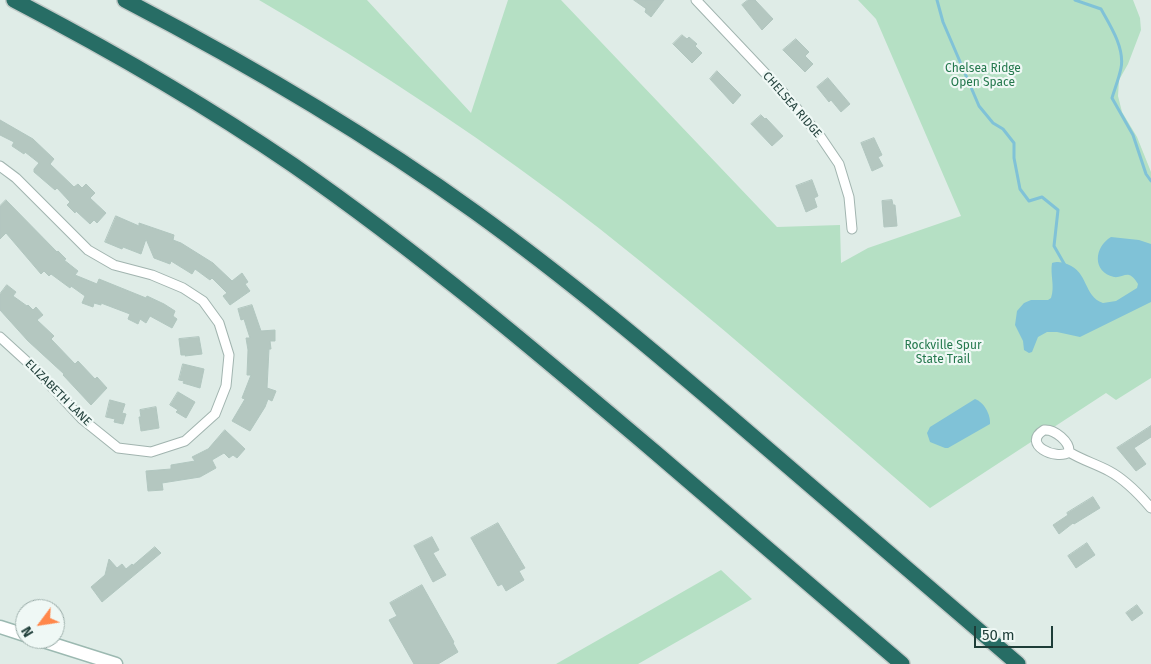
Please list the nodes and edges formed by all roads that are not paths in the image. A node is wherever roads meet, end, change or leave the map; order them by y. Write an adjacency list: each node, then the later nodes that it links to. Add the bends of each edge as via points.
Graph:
1 (14, 0): 13 (highway, via 208,109 293,165 396,240 554,366)
2 (125, 0): 14 (highway, via 326,113 504,232 653,351)
3 (696, 0): 5 (street, CHELSEA RIDGE, via 820,136 839,164 849,197)
4 (0, 166): 6 (street, ELIZABETH LANE, via 88,250 114,265 152,275 182,288 202,301 219,323 229,355 226,386 214,414 185,441 151,452 118,448 82,419)
5 (852, 229)
6 (0, 337)
7 (1069, 452): 8 (street, via 1113,473)
8 (1151, 508)
9 (0, 627): 10 (main road)
10 (15, 632)
11 (65, 648): 12 (main road)
12 (116, 664)
13 (902, 664)
14 (1018, 664)

